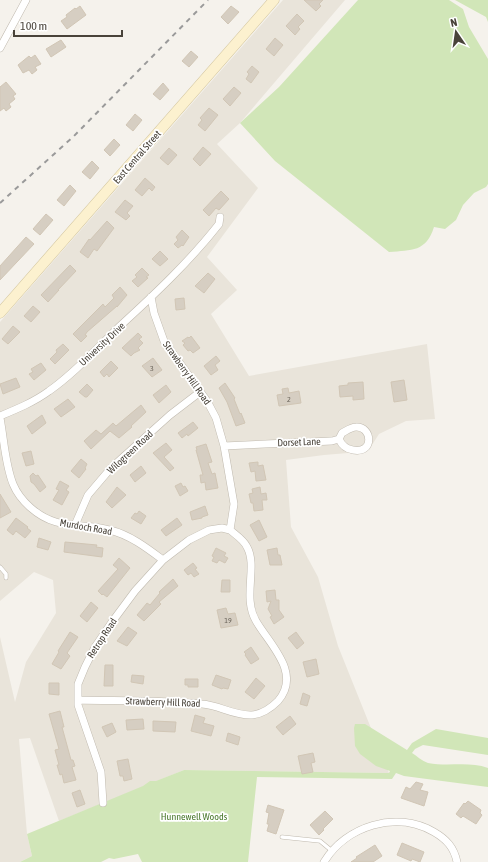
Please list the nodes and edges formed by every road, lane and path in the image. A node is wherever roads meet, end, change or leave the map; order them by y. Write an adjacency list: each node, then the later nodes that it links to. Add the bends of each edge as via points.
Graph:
1 (26, 0): 3 (street)
2 (274, 0): 6 (main road, East Central Street)
3 (0, 48)
4 (220, 217): 5 (street, University Drive, via 219,224 192,256)
5 (151, 297): 7 (street, Strawberry Hill Road, via 164,342); 8 (street, University Drive, via 48,392)
6 (0, 313)
7 (200, 392): 10 (street, Strawberry Hill Road, via 216,418); 11 (street, Wilogreen Road, via 111,468 88,495)
8 (0, 417): 11 (street, Murdoch Road, via 9,471 22,499 33,510 55,522)
9 (339, 439): 9 (street, via 342,433 354,426 362,427 369,441 365,449 360,451 348,449); 10 (street, Dorset Lane)
10 (224, 446): 12 (street, Strawberry Hill Road, via 234,504)
11 (75, 524): 13 (street, Murdoch Road, via 111,530 143,545)
12 (230, 530): 13 (street, Retrop Road, via 209,530 190,540); 16 (street, Strawberry Hill Road, via 248,547 249,598 255,620 284,666 287,684 283,694 263,712 252,715 236,714 204,704)
13 (163, 560): 16 (street, Retrop Road, via 135,591 95,647 78,684)
14 (0, 567): 15 (lane)
15 (6, 578)
16 (78, 700): 17 (street, Retrop Road, via 81,716 101,772)
17 (103, 804)
18 (282, 837): 19 (lane, via 320,841)
19 (332, 851): 20 (street); 21 (street, via 346,838 363,828 381,823 401,822 421,826 439,835 451,846)
20 (324, 862)
21 (457, 862)

